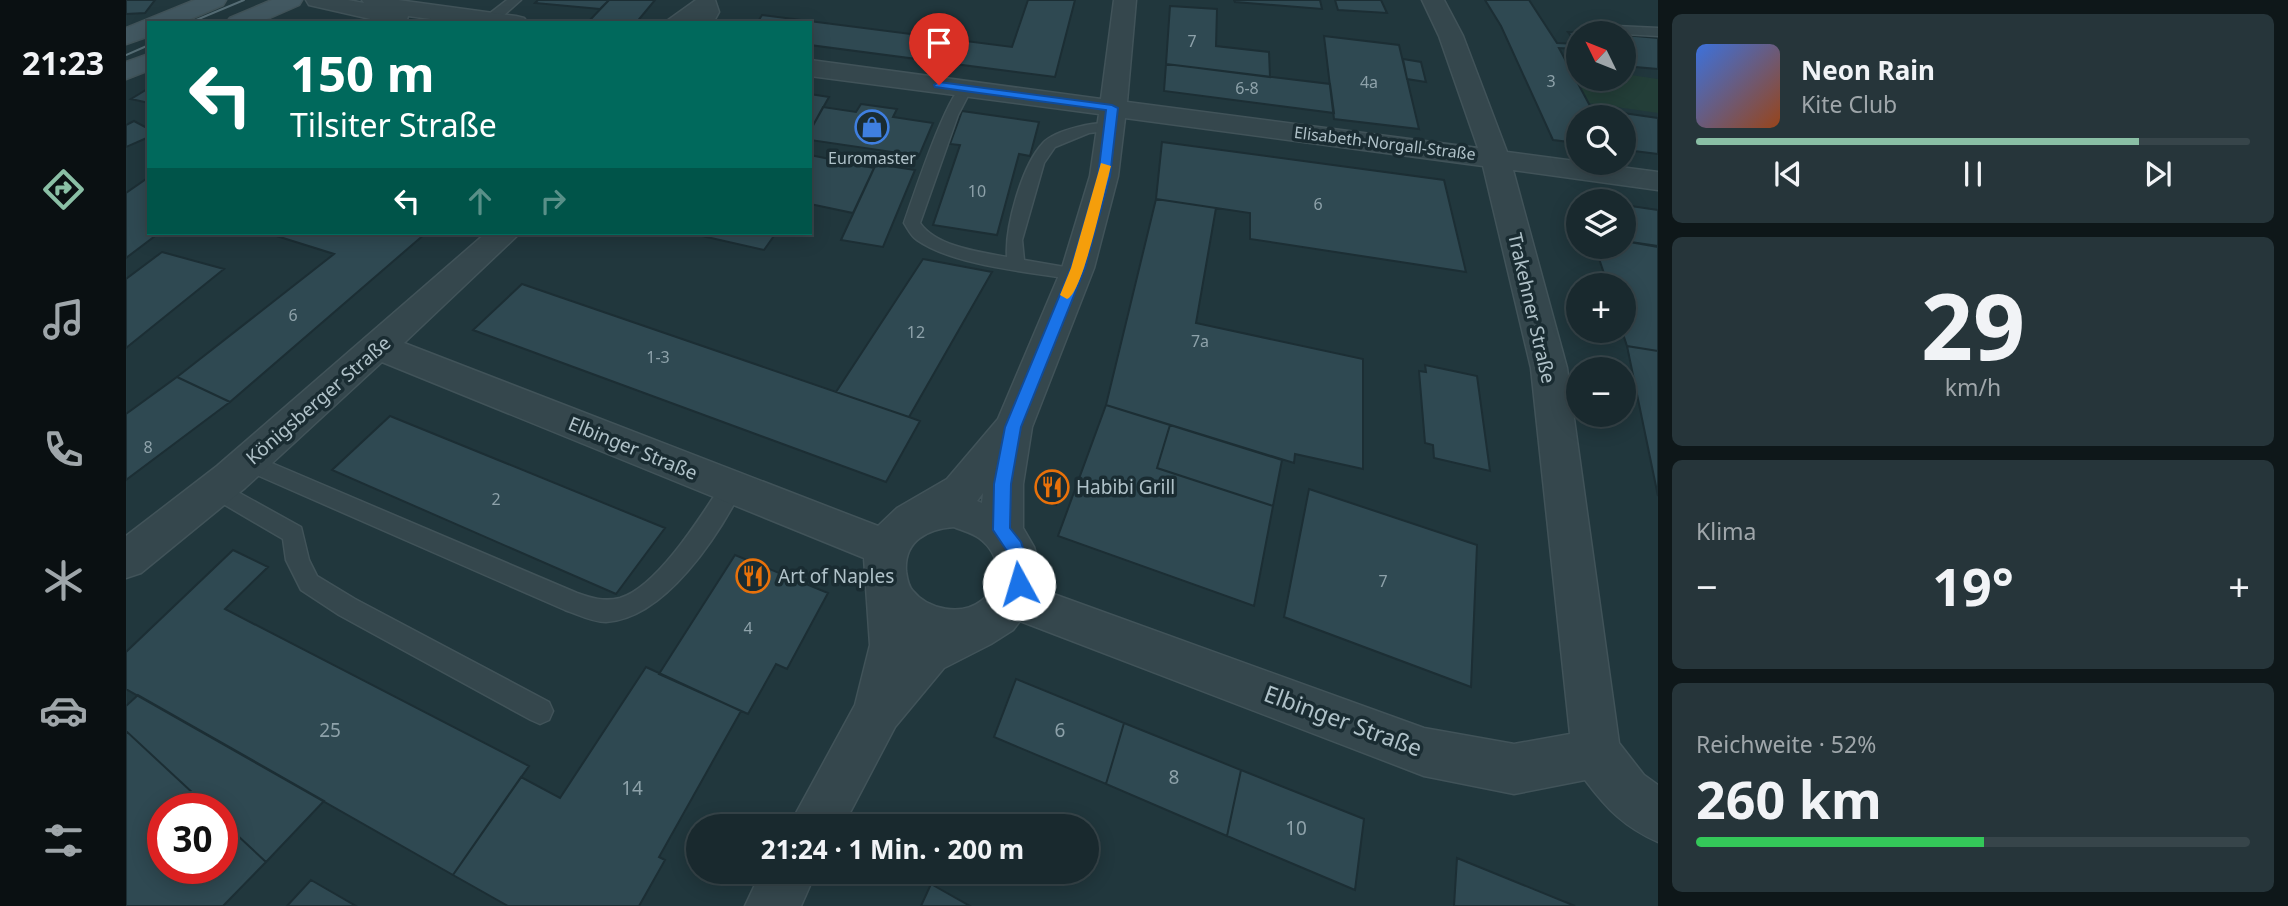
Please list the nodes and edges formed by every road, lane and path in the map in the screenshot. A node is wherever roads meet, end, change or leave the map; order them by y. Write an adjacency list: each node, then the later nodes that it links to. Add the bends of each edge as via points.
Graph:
1 (215, 0): 10 (main road)
2 (291, 0): 11 (main road)
3 (317, 0): 12 (street)
4 (373, 0): 9 (street)
5 (515, 0): 9 (lane)
6 (1125, 0): 23 (street)
7 (1433, 0): 24 (street, Trakehner Straße, via 1451,36)
8 (705, 9): 14 (street)
9 (490, 20): 13 (street)
10 (165, 21)
11 (243, 21)
12 (418, 21)
13 (499, 21)
14 (680, 21)
15 (147, 28): 18 (main road)
16 (1636, 31): 17 (lane)
17 (1658, 32)
18 (126, 37)
19 (147, 62): 21 (main road)
20 (812, 68): 22 (street, Elisabeth-Norgall-Straße)
21 (126, 71)
22 (965, 88): 23 (street, Elisabeth-Norgall-Straße); 27 (lane, via 912,223 920,235 944,246)
23 (1111, 118): 24 (street, Elisabeth-Norgall-Straße); 27 (lane, via 1049,144 1036,162 1014,240); 28 (street, via 1104,176)
24 (1495, 157): 25 (street, Elisabeth-Norgall-Straße); 42 (street, Trakehner Straße, via 1549,368)
25 (1658, 181)
26 (503, 235): 29 (street, Königsberger Straße)
27 (1016, 263): 28 (lane)
28 (1076, 274): 30 (street)
29 (379, 347): 31 (street, Königsberger Straße); 32 (street, Elbinger Straße)
30 (1013, 427): 34 (street, via 961,491); 35 (street, via 1003,484)
31 (248, 462): 32 (lane, via 573,602 605,611 630,607 660,584 695,543); 33 (street, Königsberger Straße)
32 (732, 487): 37 (street, Elbinger Straße)
33 (216, 489): 36 (street, Königsberger Straße); 40 (lane, via 293,534 309,583)
34 (926, 513): 35 (street, via 956,510 979,516); 37 (street, via 907,523)
35 (1002, 530): 38 (street, via 1020,563)
36 (126, 560)
37 (886, 568): 39 (street, via 899,608 929,627 954,631); 41 (street, via 893,645)
38 (1014, 599): 39 (street); 42 (street, Elbinger Straße, via 1424,752 1514,769)
39 (979, 627): 41 (street, via 928,653)
40 (540, 711)
41 (878, 711): 43 (street)
42 (1596, 753): 44 (street, via 1626,793)
43 (822, 814)
44 (1658, 816)
45 (784, 884): 46 (street)
46 (772, 906)

